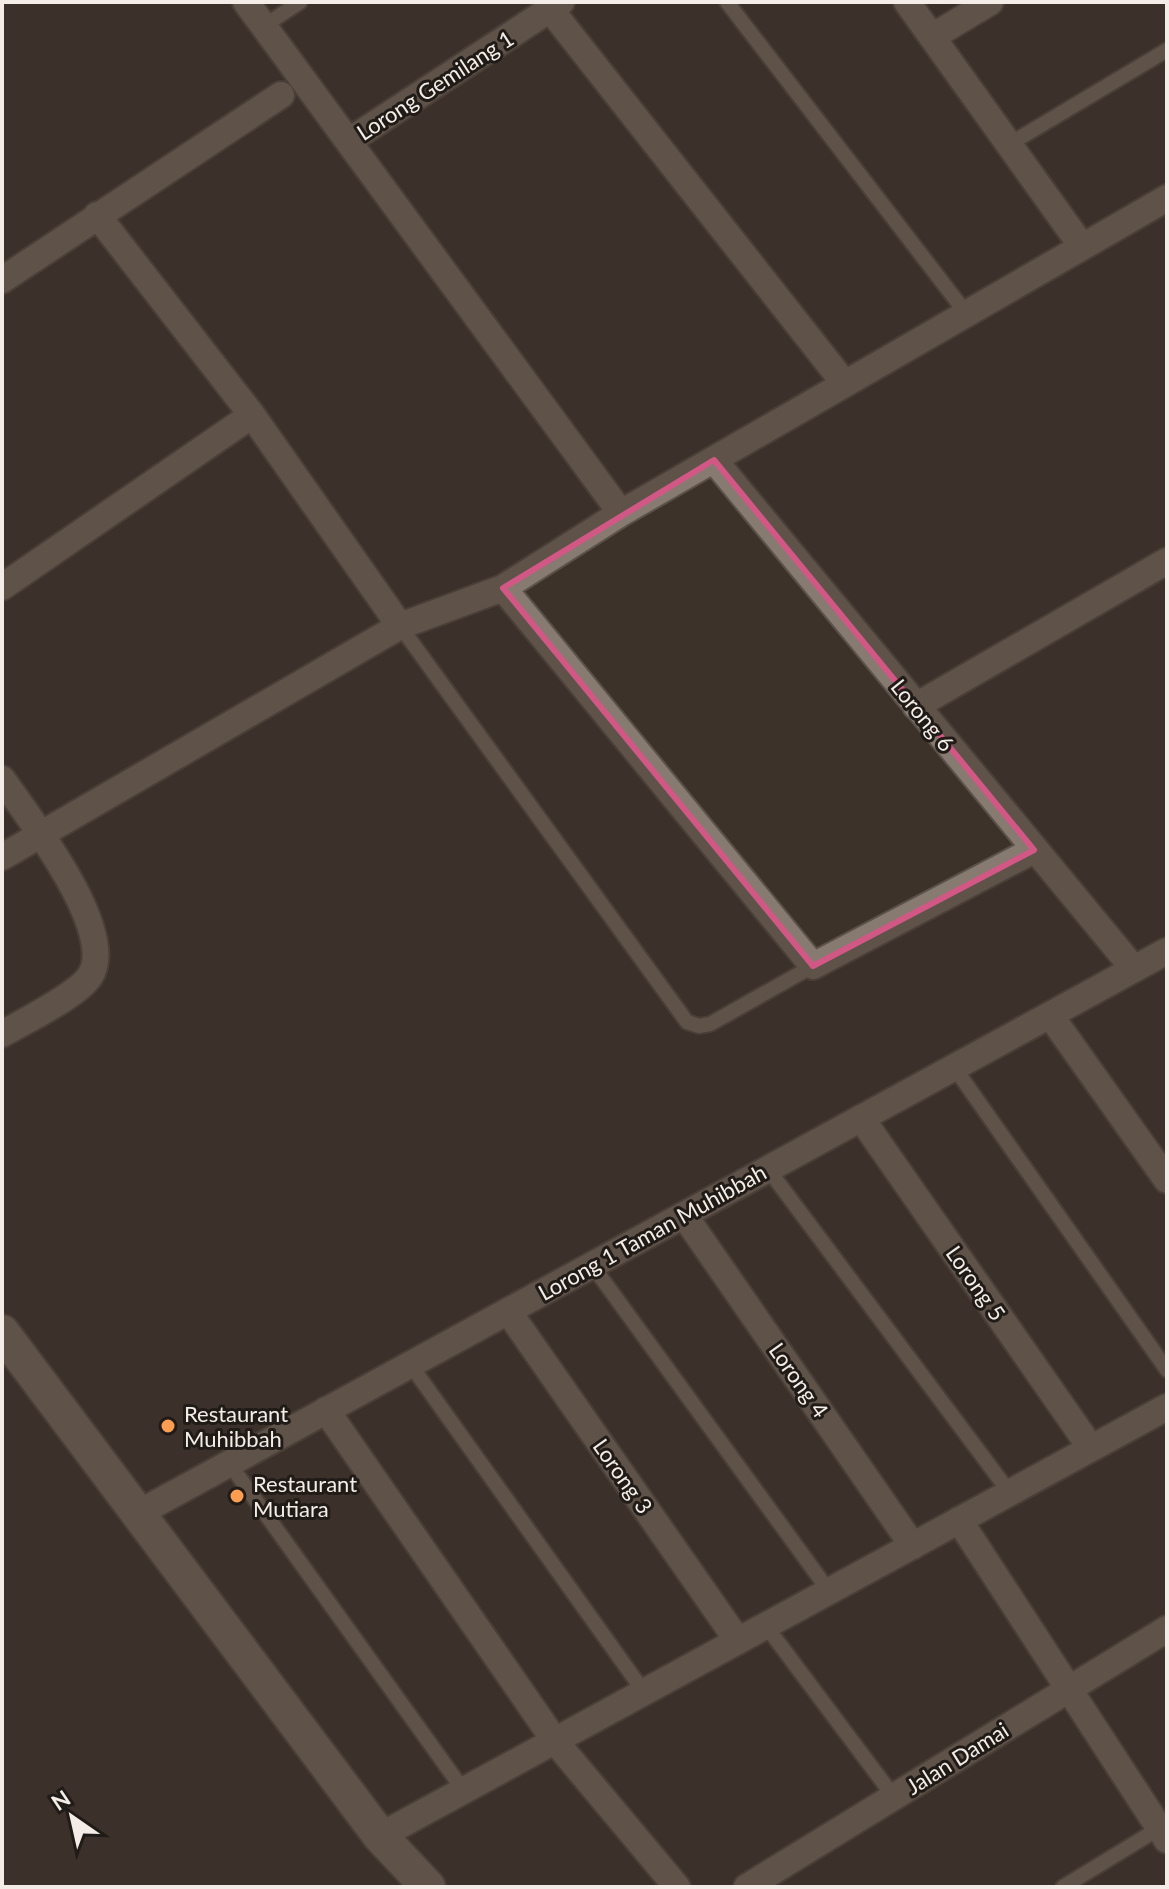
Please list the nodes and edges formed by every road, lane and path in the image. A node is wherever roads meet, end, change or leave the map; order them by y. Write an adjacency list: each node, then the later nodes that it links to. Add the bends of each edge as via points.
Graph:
1 (246, 2): 7 (street)
2 (300, 2): 7 (lane)
3 (727, 2): 17 (lane)
4 (907, 2): 8 (street)
5 (990, 2): 8 (street)
6 (555, 5): 11 (street, Lorong Gemilang 1); 18 (street)
7 (264, 26): 11 (street)
8 (932, 37): 12 (street)
9 (1167, 50): 12 (lane)
10 (281, 95): 14 (street)
11 (349, 141): 21 (street)
12 (1008, 145): 15 (street)
13 (1167, 198): 15 (street)
14 (97, 215): 16 (street); 19 (street)
15 (1081, 245): 17 (street)
16 (2, 280)
17 (966, 313): 18 (street)
18 (845, 384): 20 (street)
19 (252, 415): 23 (street); 25 (street)
20 (714, 460): 21 (street); 26 (street, Lorong 6)
21 (621, 513): 24 (street)
22 (1167, 561): 26 (street)
23 (2, 587)
24 (503, 588): 25 (street); 32 (street)
25 (400, 626): 28 (street); 32 (lane, via 687,1022 710,1024)
26 (916, 706): 29 (street, Lorong 6)
27 (2, 779): 28 (street)
28 (41, 835): 30 (street); 35 (street, via 67,872 88,919 95,955 90,976)
29 (1034, 850): 32 (street); 33 (street, Lorong 6)
30 (2, 857)
31 (1167, 951): 33 (street, Lorong 1 Taman Muhibbah)
32 (813, 966)
33 (1134, 969): 34 (street, Lorong 1 Taman Muhibbah)
34 (1050, 1015): 36 (street, Lorong 1 Taman Muhibbah); 39 (street)
35 (2, 1034)
36 (954, 1067): 37 (street, Lorong 1 Taman Muhibbah); 45 (lane)
37 (861, 1118): 38 (street, Lorong 1 Taman Muhibbah); 48 (street, Lorong 5)
38 (768, 1169): 40 (street, Lorong 1 Taman Muhibbah); 50 (lane)
39 (1167, 1180)
40 (684, 1215): 41 (street, Lorong 1 Taman Muhibbah); 53 (street, Lorong 4)
41 (592, 1265): 42 (street, Lorong 1 Taman Muhibbah); 54 (lane)
42 (508, 1311): 44 (street, Lorong 1 Taman Muhibbah); 57 (street, Lorong 3)
43 (2, 1332): 51 (street)
44 (410, 1364): 46 (street, Lorong 1 Taman Muhibbah); 59 (lane)
45 (1167, 1370)
46 (326, 1410): 49 (street, Lorong 1 Taman Muhibbah); 60 (street)
47 (1165, 1412): 48 (street)
48 (1091, 1448): 50 (street)
49 (229, 1463): 51 (street, Lorong 1 Taman Muhibbah); 61 (lane)
50 (1010, 1493): 52 (street)
51 (137, 1514): 64 (street)
52 (959, 1520): 53 (street); 58 (street)
53 (913, 1546): 54 (street)
54 (829, 1591): 55 (street)
55 (766, 1626): 57 (street); 62 (lane)
56 (1167, 1629): 58 (street, Jalan Damai)
57 (738, 1641): 59 (street)
58 (1068, 1690): 62 (street, Jalan Damai); 63 (street)
59 (644, 1692): 60 (street)
60 (555, 1741): 61 (street); 66 (street)
61 (464, 1791): 64 (street)
62 (894, 1797): 67 (street, Jalan Damai)
63 (1164, 1831): 68 (lane)
64 (380, 1836): 65 (street)
65 (428, 1887)
66 (677, 1887)
67 (747, 1887)
68 (1063, 1887)

